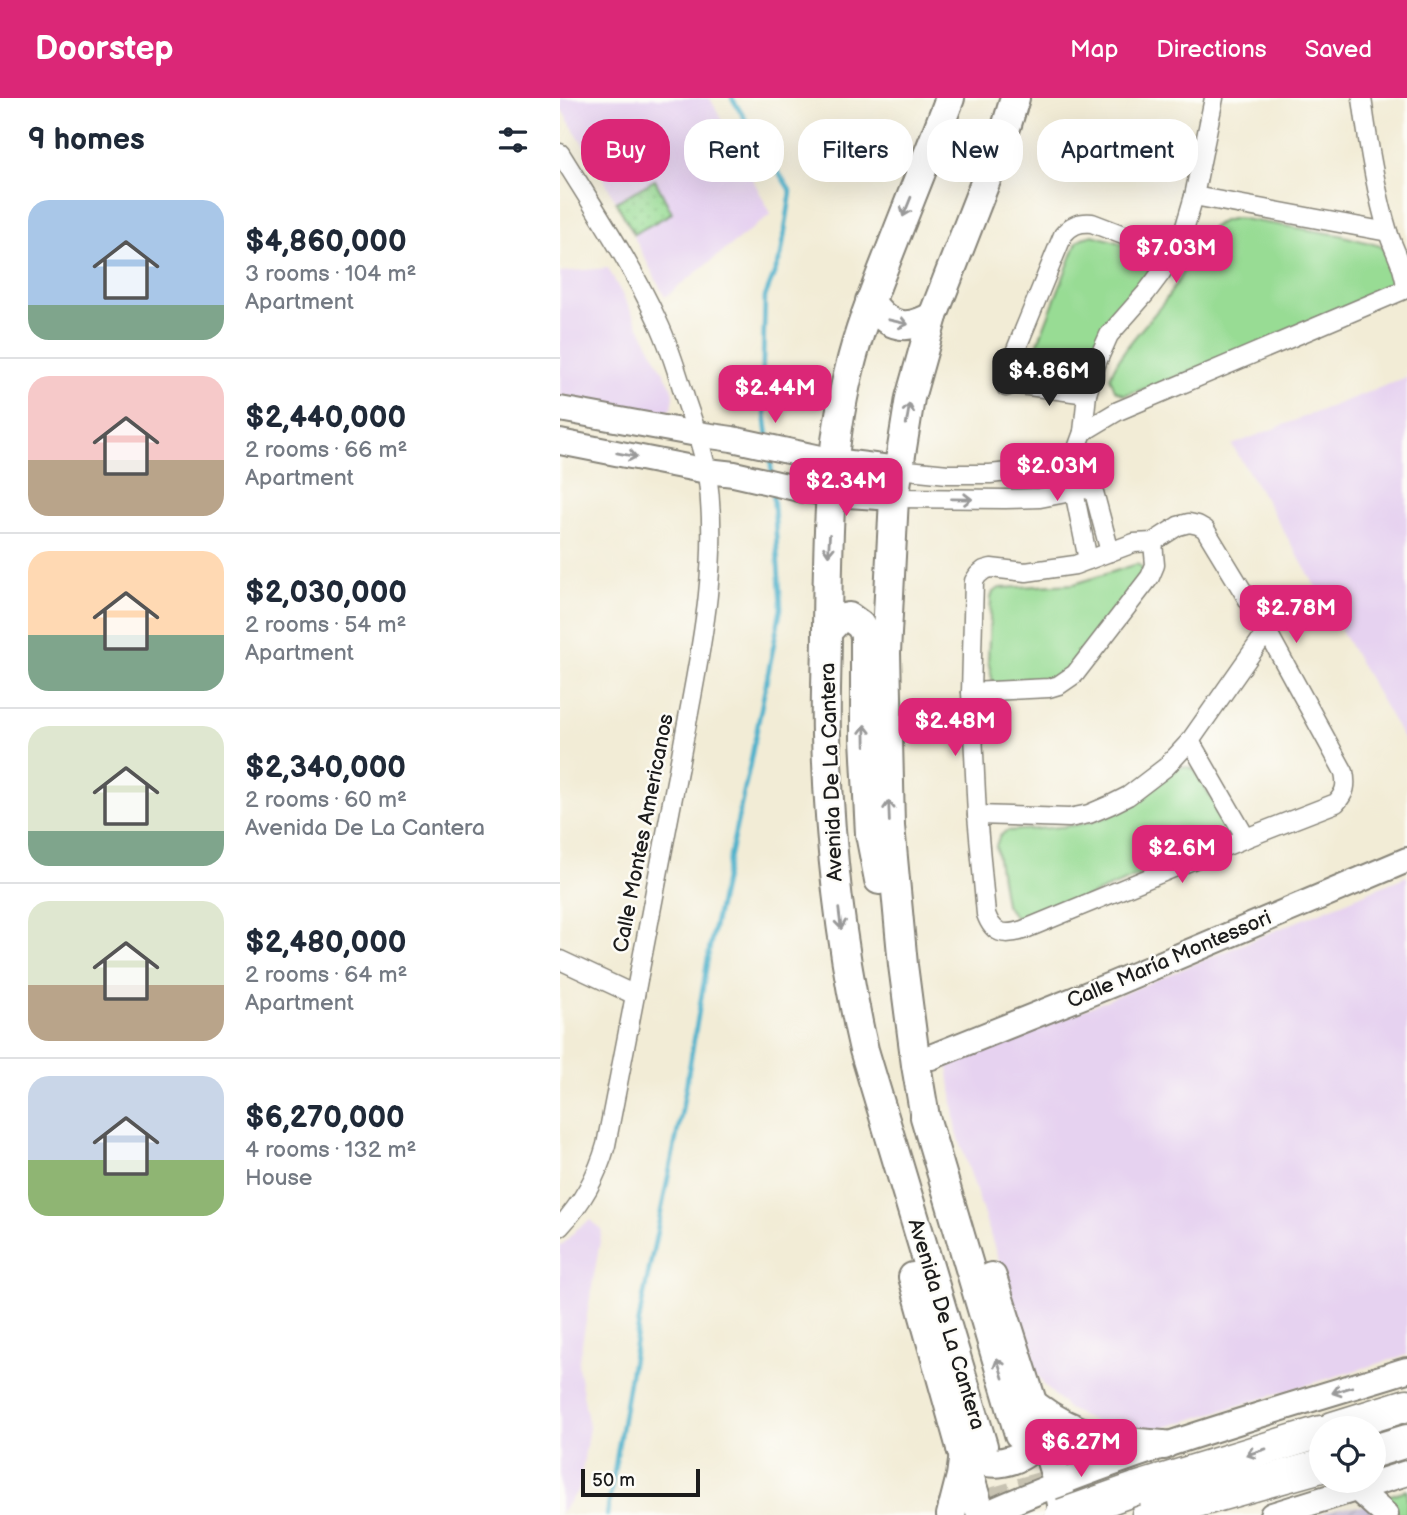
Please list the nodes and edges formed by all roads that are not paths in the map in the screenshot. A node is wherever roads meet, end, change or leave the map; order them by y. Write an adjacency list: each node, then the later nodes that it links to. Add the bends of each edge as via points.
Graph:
1 (950, 98): 9 (main road, Avenida De La Cantera, one-way to 9)
2 (1016, 98): 10 (main road, Avenida De La Cantera)
3 (1214, 98): 6 (street)
4 (1362, 98): 7 (street)
5 (560, 153): 14 (street, Calle Montes Americanos, via 658,321)
6 (1194, 196): 7 (street); 8 (street)
7 (1388, 232): 13 (street, via 1406,289 1128,406)
8 (1173, 254): 11 (street, via 1109,335); 11 (street, via 1092,223 1075,224 1063,235 1015,352 1010,386)
9 (870, 301): 10 (main road, one-way to 10, via 878,314 905,326); 16 (main road, Avenida De La Cantera, via 839,418)
10 (933, 316): 18 (main road, Avenida De La Cantera, one-way to 10)
11 (1087, 394): 13 (street)
12 (560, 409): 14 (main road)
13 (1083, 432): 17 (street)
14 (697, 434): 16 (main road); 19 (street, Calle Montes Americanos)
15 (560, 443): 19 (main road, one-way to 19)
16 (821, 458): 18 (main road); 23 (main road, Avenida De La Cantera)
17 (1079, 459): 20 (street); 21 (street); 22 (street)
18 (898, 469): 20 (street); 24 (main road, Avenida De La Cantera)
19 (707, 471): 23 (main road); 38 (street, Calle Montes Americanos, via 712,552 709,593)
20 (1006, 473): 25 (street)
21 (1092, 488): 22 (street); 27 (street)
22 (1074, 491): 25 (street); 28 (street)
23 (832, 494): 24 (main road); 30 (main road, Avenida De La Cantera, one-way to 30)
24 (894, 498): 25 (street, one-way to 25); 36 (main road, Avenida De La Cantera, one-way to 24, via 890,827 886,653)
25 (1005, 499)
26 (1153, 542): 27 (street); 29 (street, via 1189,523 1205,530); 31 (street, via 1155,565 1150,577 1076,674 1049,688)
27 (1110, 552): 28 (street)
28 (1088, 560): 31 (street, via 1026,572 990,568 978,575 974,581)
29 (1266, 631): 32 (street); 34 (street, via 1346,781 1336,803)
30 (827, 632): 36 (main road, one-way to 30, via 879,881 870,835 865,634 849,617 839,619); 50 (main road, Avenida De La Cantera, one-way to 50, via 826,734 836,887 864,1049 866,1096 878,1154)
31 (971, 692): 33 (street)
32 (1190, 741): 33 (street, via 1147,783 1089,814 1069,818); 34 (street)
33 (977, 815): 34 (street, via 986,914 990,925 1005,933 1023,930)
34 (1246, 838)
35 (1407, 860): 40 (main road, Calle María Montessori)
36 (899, 920): 39 (main road, Avenida De La Cantera)
37 (560, 960): 38 (street)
38 (635, 995): 41 (street, Calle Montes Americanos, via 601,1164 583,1200)
39 (909, 1006): 40 (main road, via 917,1015); 45 (main road, Avenida De La Cantera, one-way to 39, via 925,1117)
40 (931, 1057): 45 (main road, via 964,1193)
41 (560, 1227)
42 (1407, 1370): 48 (main road, one-way to 48)
43 (1407, 1405): 44 (highway)
44 (1372, 1416)
45 (1031, 1421): 48 (main road, via 1066,1426 1092,1437); 50 (main road, via 1037,1438 1016,1459 981,1461); 55 (main road)
46 (1309, 1437): 58 (highway, one-way to 58)
47 (1407, 1441): 49 (highway)
48 (1164, 1446): 51 (main road)
49 (1386, 1447)
50 (969, 1450): 59 (main road); 60 (main road, Avenida De La Cantera)
51 (1124, 1459): 55 (main road); 62 (main road, via 1101,1490)
52 (1309, 1468): 58 (highway)
53 (1407, 1473): 54 (main road)
54 (1386, 1479)
55 (1059, 1483): 60 (main road); 61 (main road)
56 (1340, 1493): 63 (main road)
57 (1362, 1493): 64 (main road)
58 (1142, 1502): 61 (highway, bridge)
59 (951, 1515)
60 (982, 1515)
61 (1063, 1515)
62 (1101, 1515)
63 (1272, 1515)
64 (1386, 1515)

